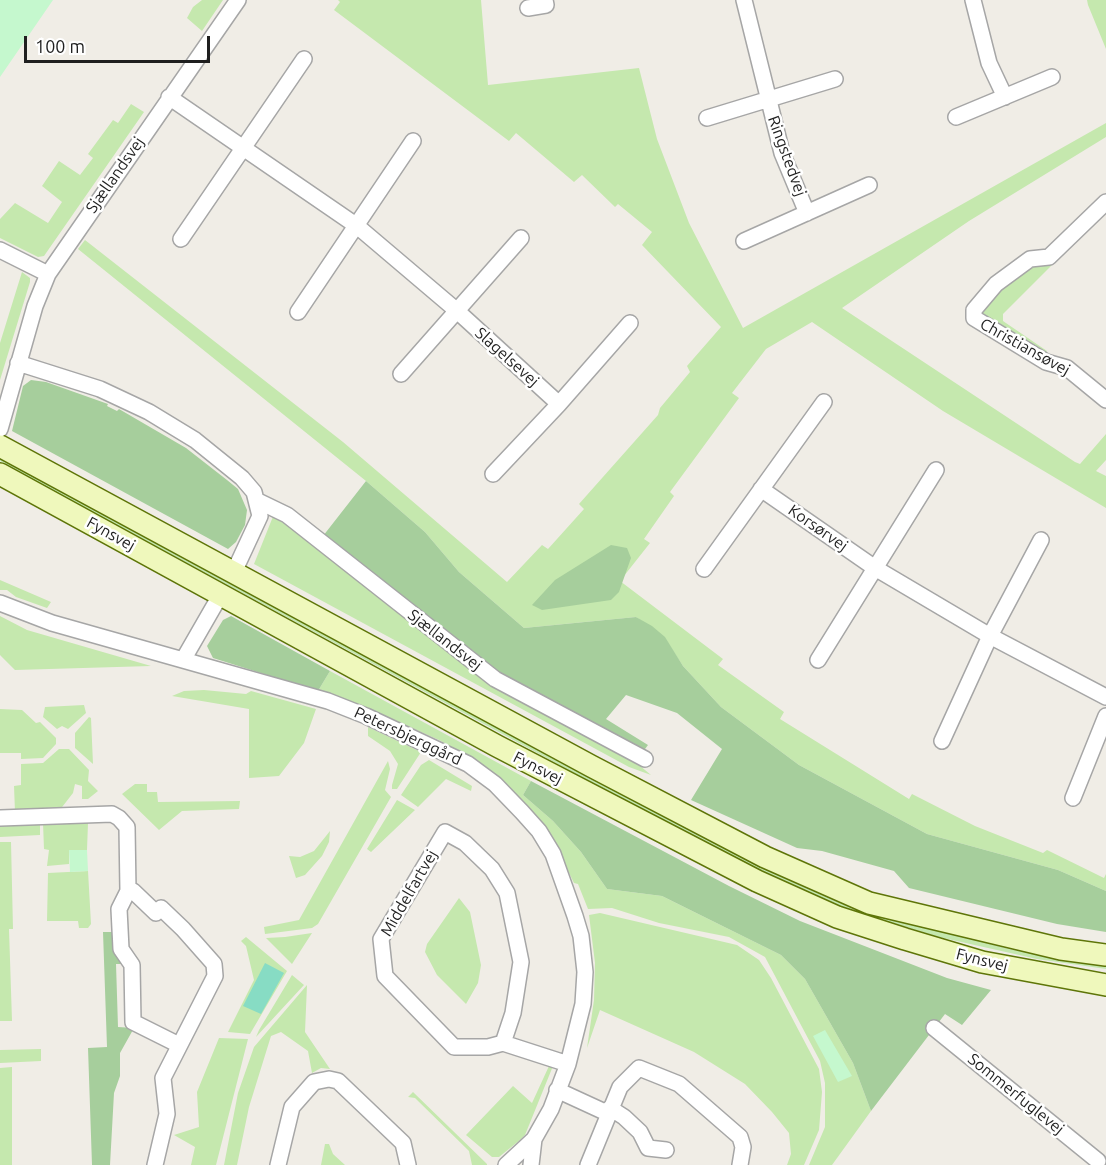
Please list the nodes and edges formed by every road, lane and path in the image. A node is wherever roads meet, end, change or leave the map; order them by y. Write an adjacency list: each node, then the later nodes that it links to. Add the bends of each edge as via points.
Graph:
1 (238, 0): 9 (street, Sjællandsvej)
2 (545, 0): 5 (street, via 546,5)
3 (744, 0): 11 (street, Ringstedvej)
4 (973, 0): 10 (street, via 989,63)
5 (528, 8)
6 (304, 59): 15 (street)
7 (1052, 77): 10 (street)
8 (835, 79): 11 (street, Ringstedvej)
9 (169, 97): 15 (street, Slagelsevej); 24 (street, Sjællandsvej)
10 (1005, 97): 12 (street)
11 (767, 99): 13 (street, Ringstedvej); 18 (street, Ringstedvej, via 782,153)
12 (956, 117)
13 (707, 118)
14 (413, 141): 19 (street)
15 (244, 148): 19 (street, Slagelsevej); 21 (street)
16 (869, 185): 18 (street, Ringstedvej)
17 (1106, 202): 30 (street, Christiansøvej, via 1049,257 1030,259 996,284 974,309 974,318 1046,362 1067,368)
18 (807, 213): 22 (street, Ringstedvej)
19 (357, 226): 25 (street, Slagelsevej); 26 (street)
20 (521, 238): 25 (street)
21 (181, 239)
22 (744, 242)
23 (0, 250): 24 (street)
24 (48, 274): 28 (street, Sjællandsvej)
25 (456, 310): 29 (street); 32 (street, Slagelsevej)
26 (298, 312)
27 (630, 323): 32 (street)
28 (18, 363): 33 (street, Sjællandsvej); 39 (street, Sjællandsvej, via 91,386 149,412 195,440 242,478)
29 (401, 374)
30 (1106, 400)
31 (824, 402): 38 (street)
32 (559, 404): 37 (street)
33 (0, 429)
34 (0, 446): 43 (main road, Fynsvej)
35 (936, 470): 41 (street)
36 (0, 474): 44 (main road, Fynsvej)
37 (493, 474)
38 (762, 489): 41 (street, Korsørvej); 42 (street)
39 (258, 501): 43 (street, via 260,516 256,529); 52 (street, Sjællandsvej, via 287,515 495,679)
40 (1041, 540): 46 (street)
41 (875, 568): 46 (street, Korsørvej); 48 (street)
42 (704, 569)
43 (234, 572): 56 (main road, Fynsvej, via 765,857 869,903 1061,949)
44 (220, 594): 47 (street); 57 (main road, Fynsvej, via 497,746 757,881 837,917 982,962)
45 (0, 603): 47 (street, Petersbjerggård, via 52,623)
46 (990, 636): 49 (street, Korsørvej); 51 (street)
47 (183, 660): 61 (street, Petersbjerggård, via 328,701 399,730 468,764 522,812 552,854 581,936 583,1004)
48 (819, 660)
49 (1106, 697)
50 (1106, 716): 53 (street)
51 (942, 741)
52 (645, 759)
53 (1074, 798)
54 (0, 818): 55 (street, via 112,814 127,827)
55 (128, 891): 60 (street, via 119,909 121,949 132,965 134,1022); 60 (street, via 133,891 156,913 161,909 214,964 215,976)
56 (1106, 955)
57 (1106, 985)
58 (934, 1028): 66 (street, Sommerfuglevej)
59 (503, 1042): 59 (street, Middelfartvej, via 488,1047 454,1047 385,976 381,939 445,832 465,843 492,869 507,893 521,962 513,1012); 61 (street, Middelfartvej)
60 (179, 1045): 67 (street, via 163,1078 167,1114)
61 (568, 1064): 62 (street, Petersbjerggård)
62 (558, 1090): 63 (street); 64 (street, Petersbjerggård)
63 (608, 1110): 65 (street, via 624,1117 640,1132 648,1148); 72 (street); 73 (street, via 620,1087 639,1068 679,1084 740,1137)
64 (534, 1139): 70 (street, Petersbjerggård); 71 (street, Petersbjerggård)
65 (666, 1150)
66 (1099, 1161)
67 (155, 1165)
68 (278, 1165): 69 (street, via 292,1107 314,1082 329,1079 338,1081 403,1143)
69 (408, 1165)
70 (506, 1165)
71 (531, 1165)
72 (588, 1165)
73 (740, 1165)

